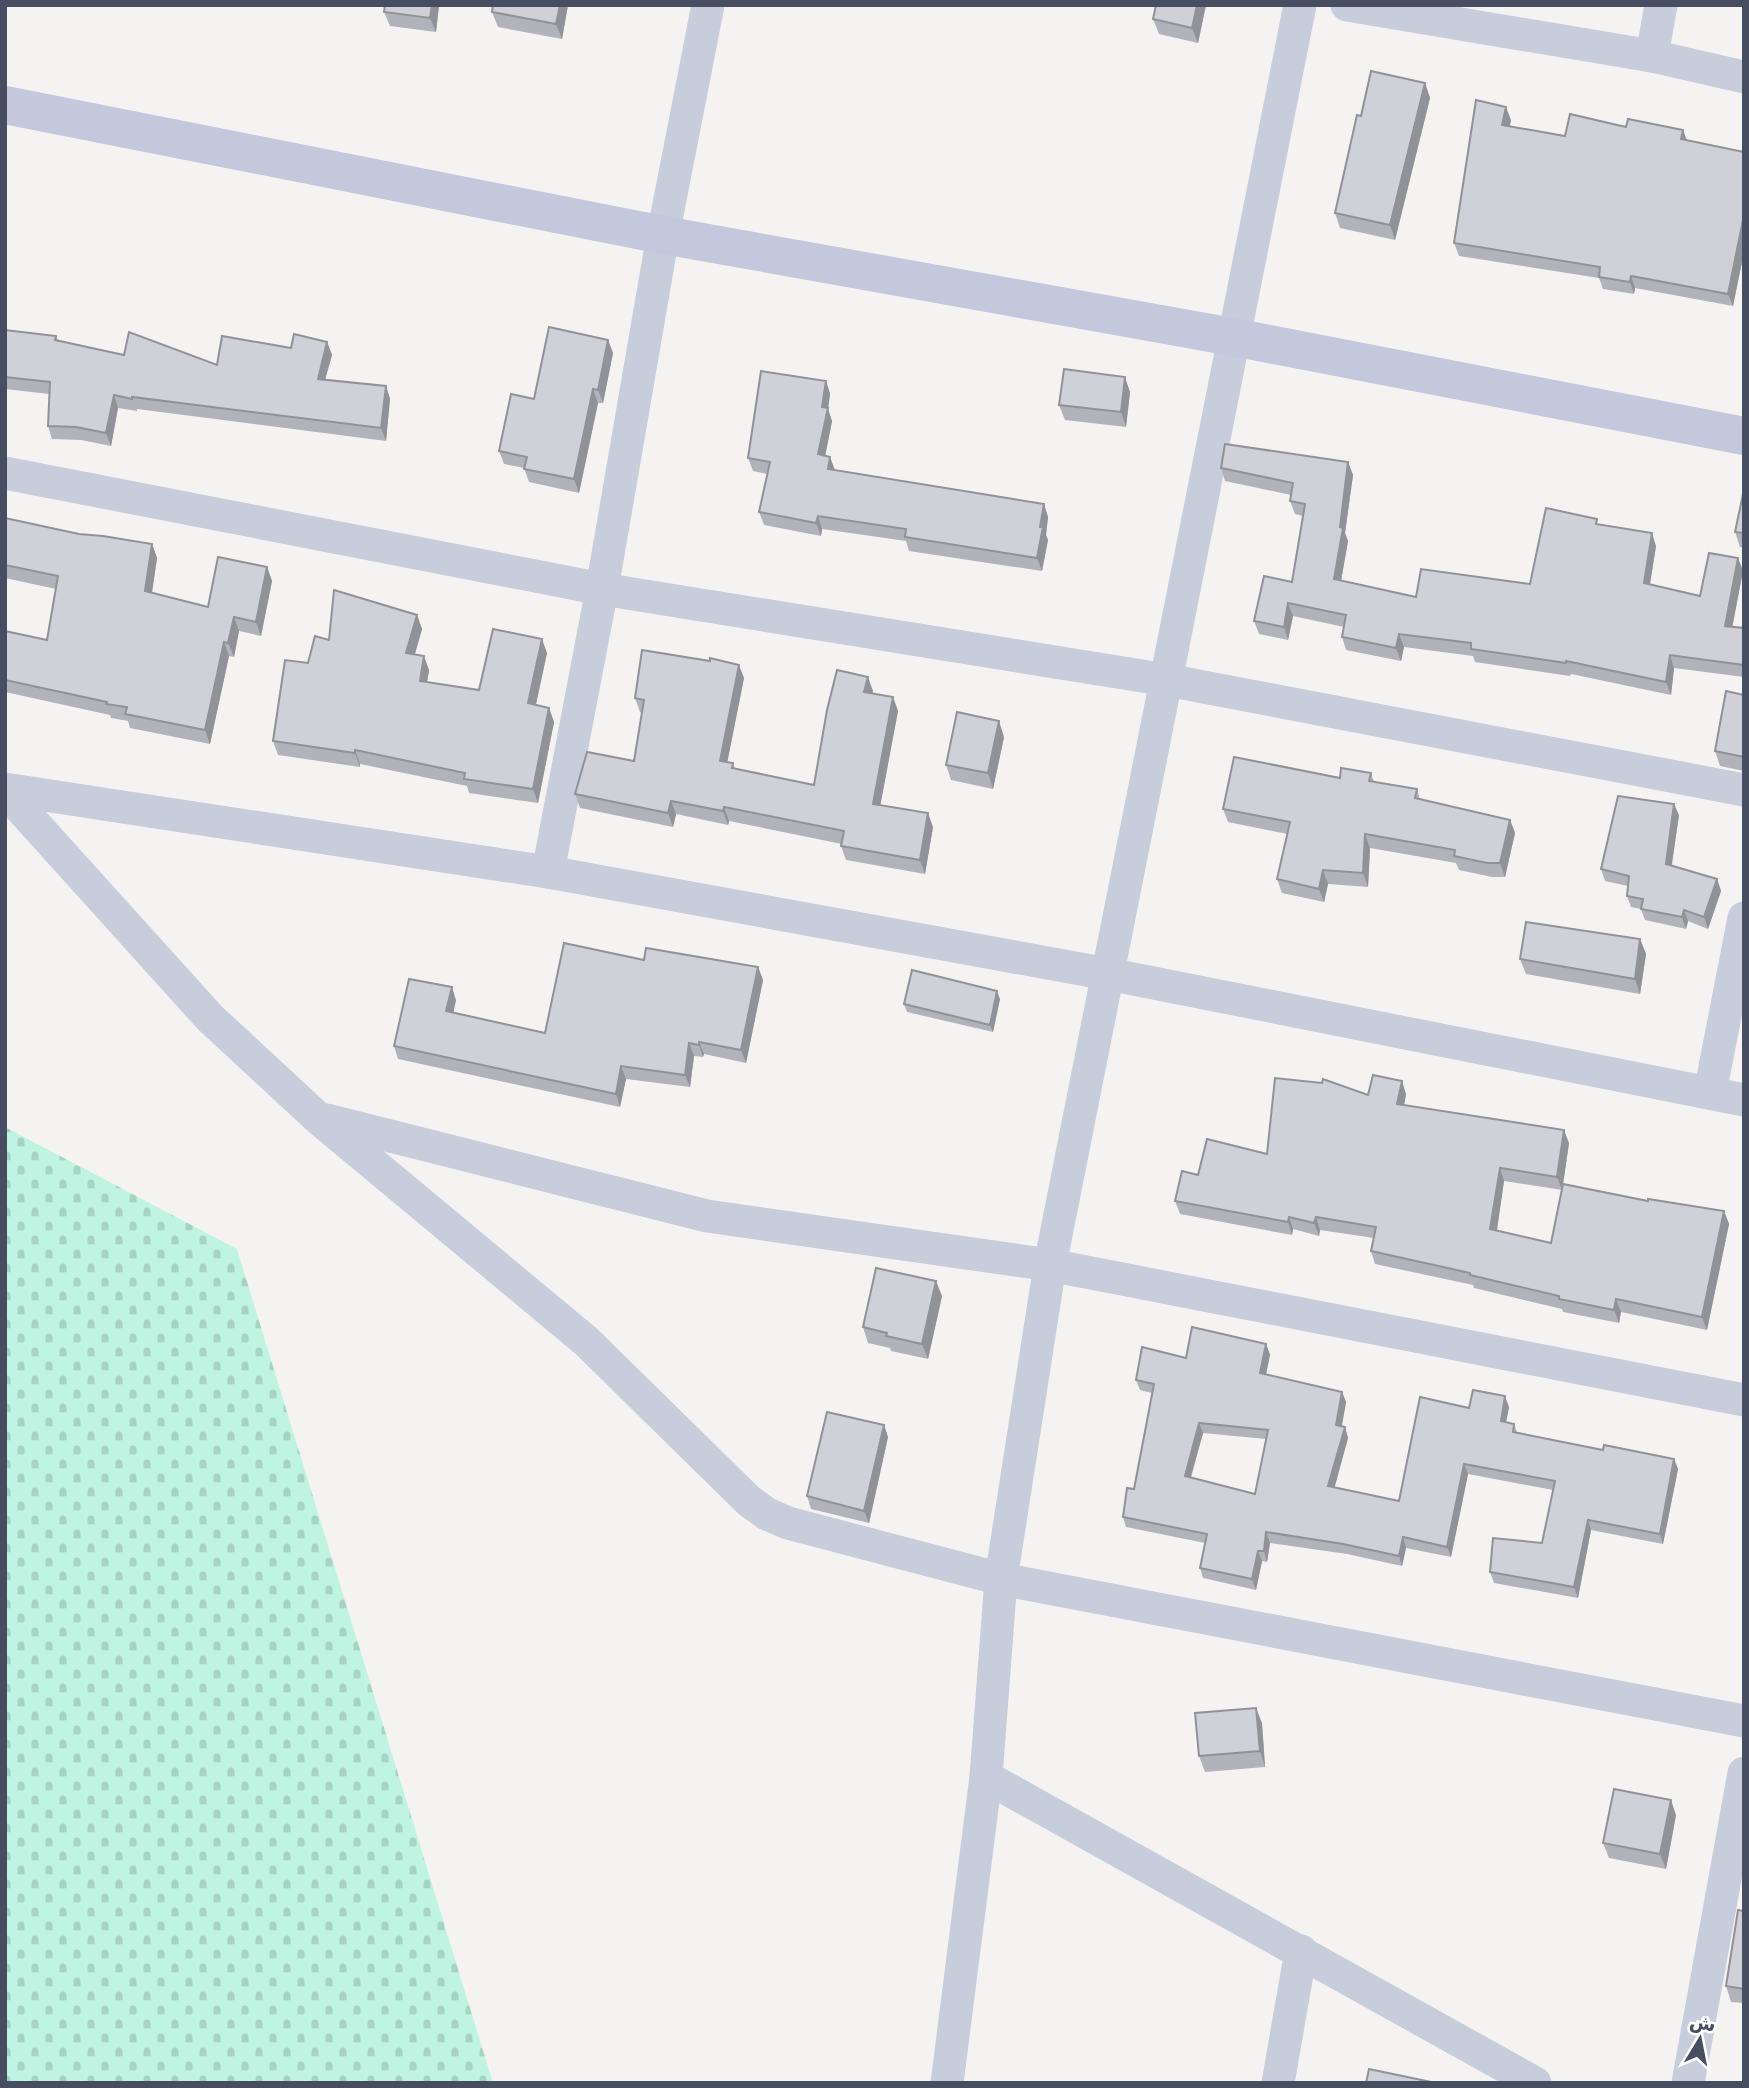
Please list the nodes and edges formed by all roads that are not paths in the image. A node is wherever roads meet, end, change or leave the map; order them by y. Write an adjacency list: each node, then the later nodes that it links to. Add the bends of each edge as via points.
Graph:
1 (708, 5): 8 (street)
2 (1300, 5): 9 (street)
3 (1347, 5): 5 (street)
4 (1661, 5): 5 (street)
5 (1652, 56): 6 (street)
6 (1744, 77)
7 (5, 105): 8 (street)
8 (663, 235): 9 (street); 12 (street)
9 (1233, 337): 10 (street); 13 (street)
10 (1744, 436)
11 (5, 473): 12 (street)
12 (602, 589): 13 (street); 16 (street)
13 (1167, 680): 15 (street); 18 (street)
14 (5, 790): 16 (street); 21 (street, via 210,1018)
15 (1744, 790)
16 (548, 872): 18 (street)
17 (1744, 918): 19 (street)
18 (1108, 974): 19 (street); 22 (street)
19 (1710, 1093): 20 (street)
20 (1744, 1100)
21 (318, 1118): 22 (street, via 707,1216); 24 (street, via 586,1341 748,1501 767,1514)
22 (1050, 1265): 23 (street); 24 (street)
23 (1744, 1399)
24 (1001, 1579): 25 (street); 27 (street)
25 (1744, 1721)
26 (1744, 1773): 32 (street)
27 (986, 1777): 28 (street); 29 (street)
28 (1301, 1951): 30 (street); 31 (street)
29 (947, 2083)
30 (1278, 2083)
31 (1535, 2083)
32 (1688, 2083)

